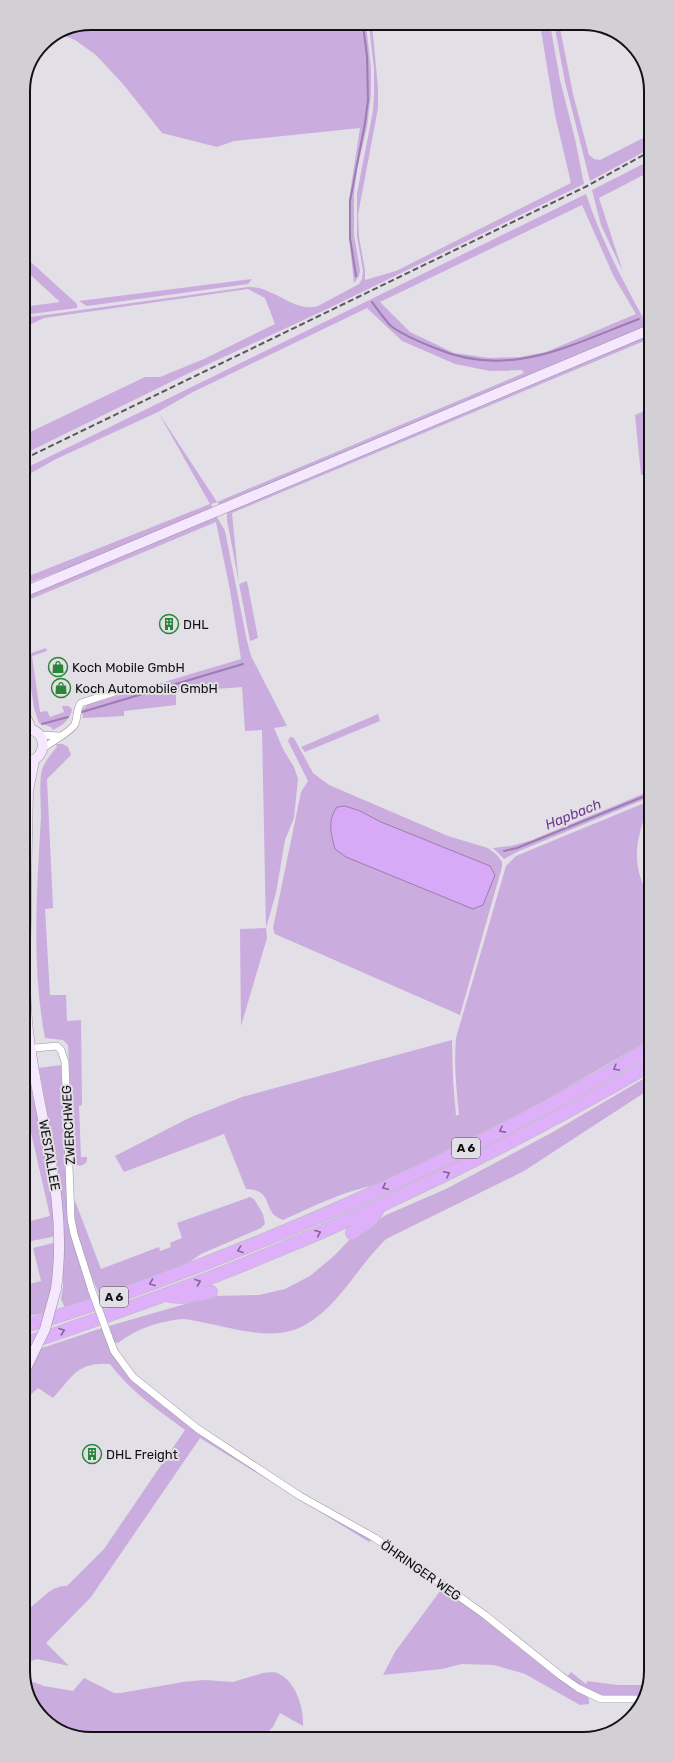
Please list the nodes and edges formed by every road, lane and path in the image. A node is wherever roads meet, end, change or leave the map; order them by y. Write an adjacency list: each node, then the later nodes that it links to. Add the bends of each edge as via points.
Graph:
1 (644, 332): 2 (main road)
2 (30, 589)
3 (124, 689): 6 (street, via 81,703 71,730)
4 (30, 731): 5 (main road)
5 (40, 736): 6 (street); 7 (main road)
6 (59, 736): 7 (street)
7 (43, 748): 8 (main road, via 41,753)
8 (30, 760)
9 (30, 1049): 20 (street, ZWERCHWEG, bridge, via 57,1046 62,1050 65,1062 74,1234 114,1350 133,1377)
10 (644, 1051): 17 (highway, A 6, one-way to 17, via 496,1134 339,1208 133,1291)
11 (30, 1063): 19 (main road, WESTALLEE, bridge, via 54,1171 58,1205 59,1268 45,1329)
12 (644, 1068): 13 (highway, A 6, one-way to 12, via 504,1146)
13 (380, 1206): 14 (highway, via 371,1220); 16 (highway, A 6, one-way to 13)
14 (352, 1233)
15 (210, 1292): 16 (highway, via 182,1297)
16 (162, 1296): 18 (highway, A 6, one-way to 16)
17 (30, 1324)
18 (30, 1341)
19 (30, 1361)
20 (198, 1429): 21 (street, ÖHRINGER WEG, via 300,1496 375,1538 485,1615 578,1688 601,1699)
21 (637, 1699)

